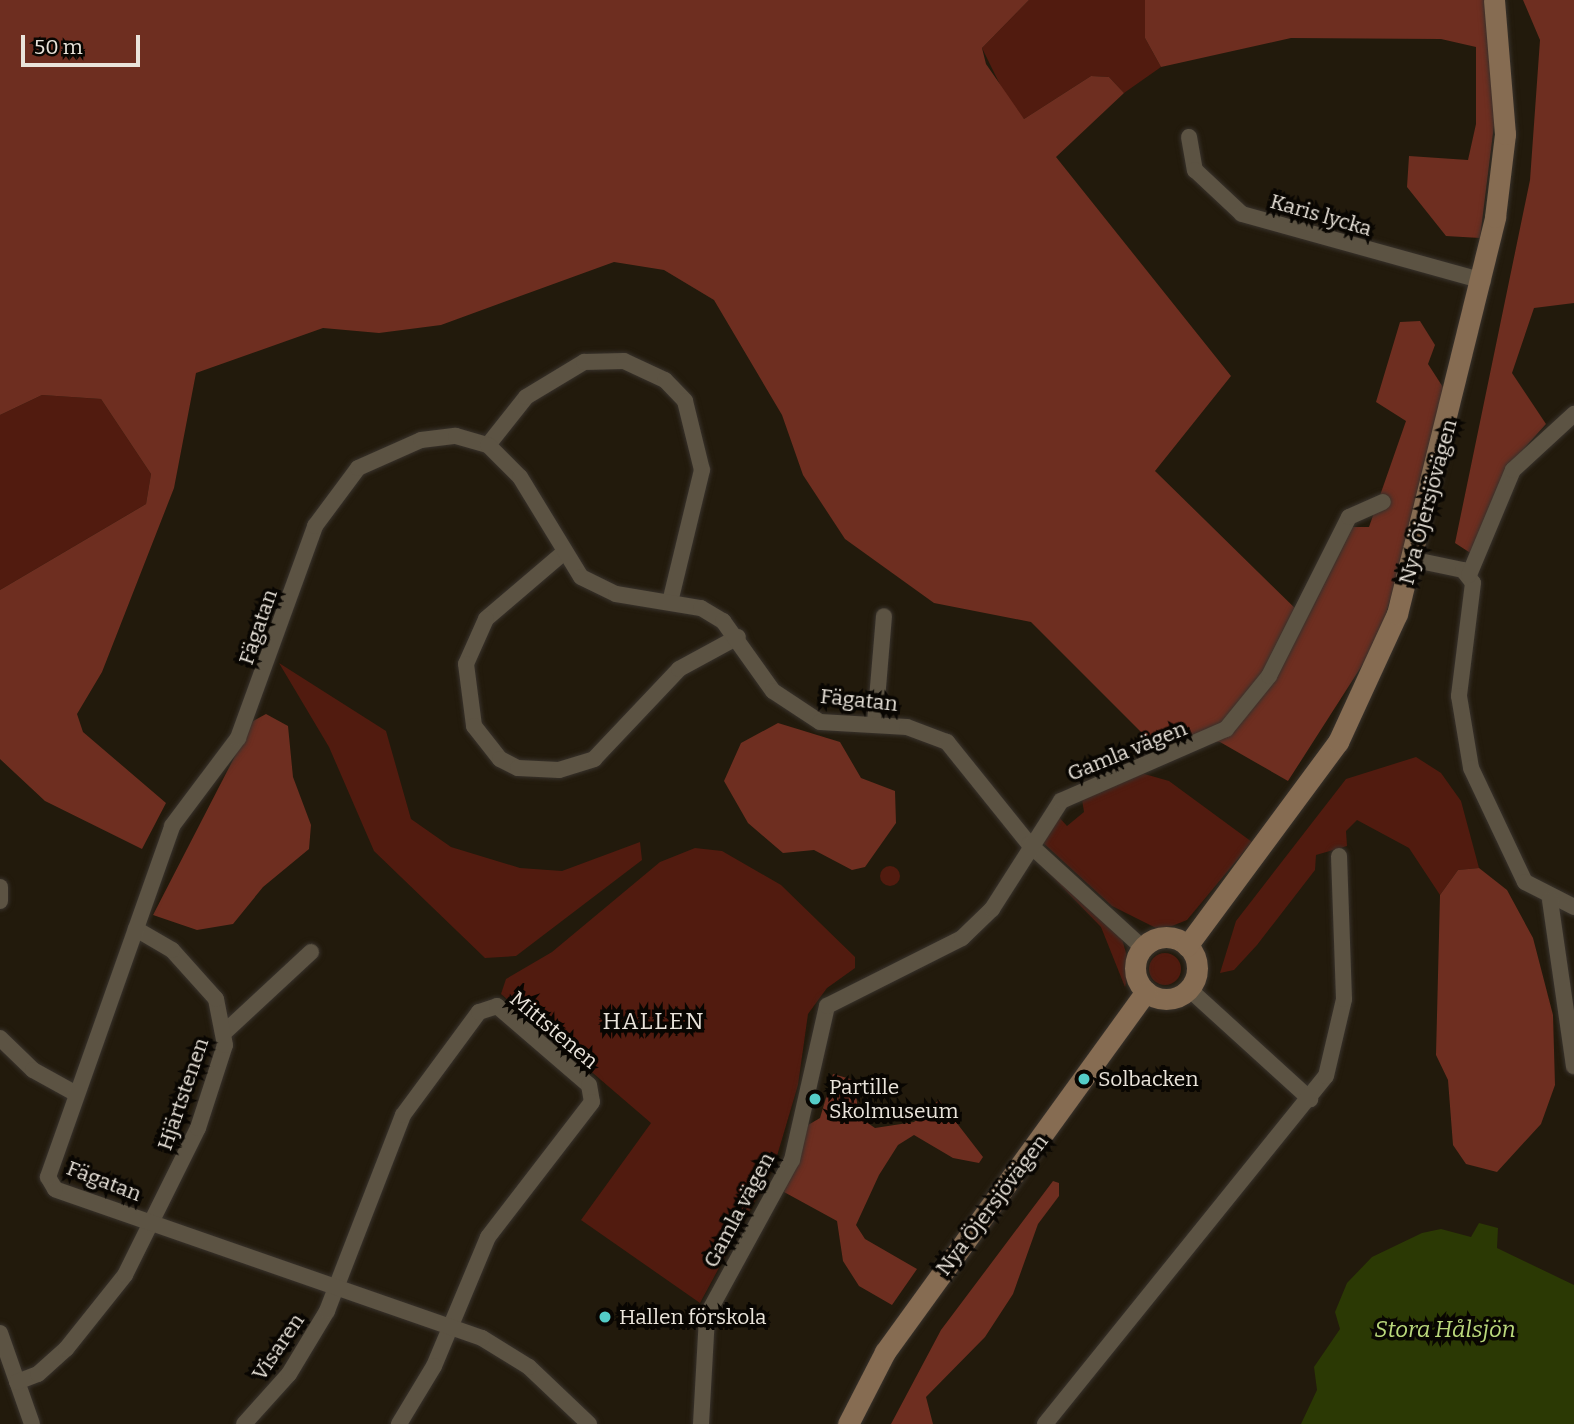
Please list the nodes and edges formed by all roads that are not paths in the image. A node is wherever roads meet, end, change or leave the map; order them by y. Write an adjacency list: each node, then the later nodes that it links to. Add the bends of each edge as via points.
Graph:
1 (1494, 0): 3 (street, Nya Öjersjövägen, via 1506,134)
2 (1189, 137): 3 (street, Karis lycka, via 1195,170 1242,214)
3 (1483, 281): 8 (street, Nya Öjersjövägen)
4 (1574, 414): 9 (street, via 1513,470)
5 (488, 445): 7 (street, Fägatan, via 520,477); 10 (street, via 526,397 584,362 624,361 665,380 685,401 702,470); 20 (street, Fägatan, via 456,436 407,443 370,461 336,490 315,526 239,738 172,826)
6 (1383, 502): 14 (street, Gamla vägen, via 1349,517 1269,676 1226,729 1197,747 1061,801)
7 (562, 554): 10 (street, Fägatan, via 596,586); 12 (street, via 486,619 466,664 474,726 487,747 518,768 559,771 594,759 680,669)
8 (1415, 560): 9 (street); 21 (street, Nya Öjersjövägen, via 1378,666 1338,742)
9 (1469, 575): 17 (street, via 1474,598 1462,655 1462,737 1509,858 1525,882)
10 (670, 602): 12 (street, Fägatan, via 701,608)
11 (884, 616): 13 (street)
12 (738, 636): 13 (street, Fägatan, via 773,691 794,710 820,722)
13 (875, 723): 14 (street, Fägatan, via 947,742)
14 (1029, 844): 22 (street, Fägatan); 40 (street, Gamla vägen, via 1002,895 961,938 827,1006 792,1160 707,1315)
15 (1339, 856): 30 (street, via 1340,1034)
16 (0, 887): 18 (street)
17 (1550, 900): 19 (street); 28 (street)
18 (0, 901)
19 (1574, 907)
20 (136, 929): 26 (street, Hjärtstenen, via 159,939 207,987); 29 (street, Fägatan)
21 (1187, 946): 22 (street, via 1164,938); 24 (street, via 1197,967)
22 (1143, 948): 25 (street, via 1135,970)
23 (311, 952): 26 (street)
24 (1189, 989): 25 (street, via 1169,999); 30 (street)
25 (1146, 992): 41 (street, Nya Öjersjövägen, via 885,1352)
26 (226, 1031): 31 (street, Hjärtstenen, via 201,1119)
27 (0, 1038): 29 (street, via 33,1070)
28 (1574, 1066)
29 (73, 1092): 31 (street, Fägatan, via 48,1168 51,1184)
30 (1310, 1099): 42 (street)
31 (153, 1222): 32 (street, Fägatan); 35 (street, Hjärtstenen, via 125,1275 89,1325 38,1374)
32 (338, 1287): 33 (street, Fägatan); 33 (street, Mittstenen, via 403,1115 479,1012 497,1006 589,1085 592,1102 488,1237); 38 (street, Visaren, via 289,1374)
33 (450, 1328): 36 (street, Fägatan, via 507,1351); 39 (street)
34 (0, 1333): 35 (street)
35 (17, 1382): 37 (street)
36 (584, 1422)
37 (32, 1424)
38 (244, 1424)
39 (399, 1424)
40 (701, 1424)
41 (848, 1424)
42 (1045, 1424)

